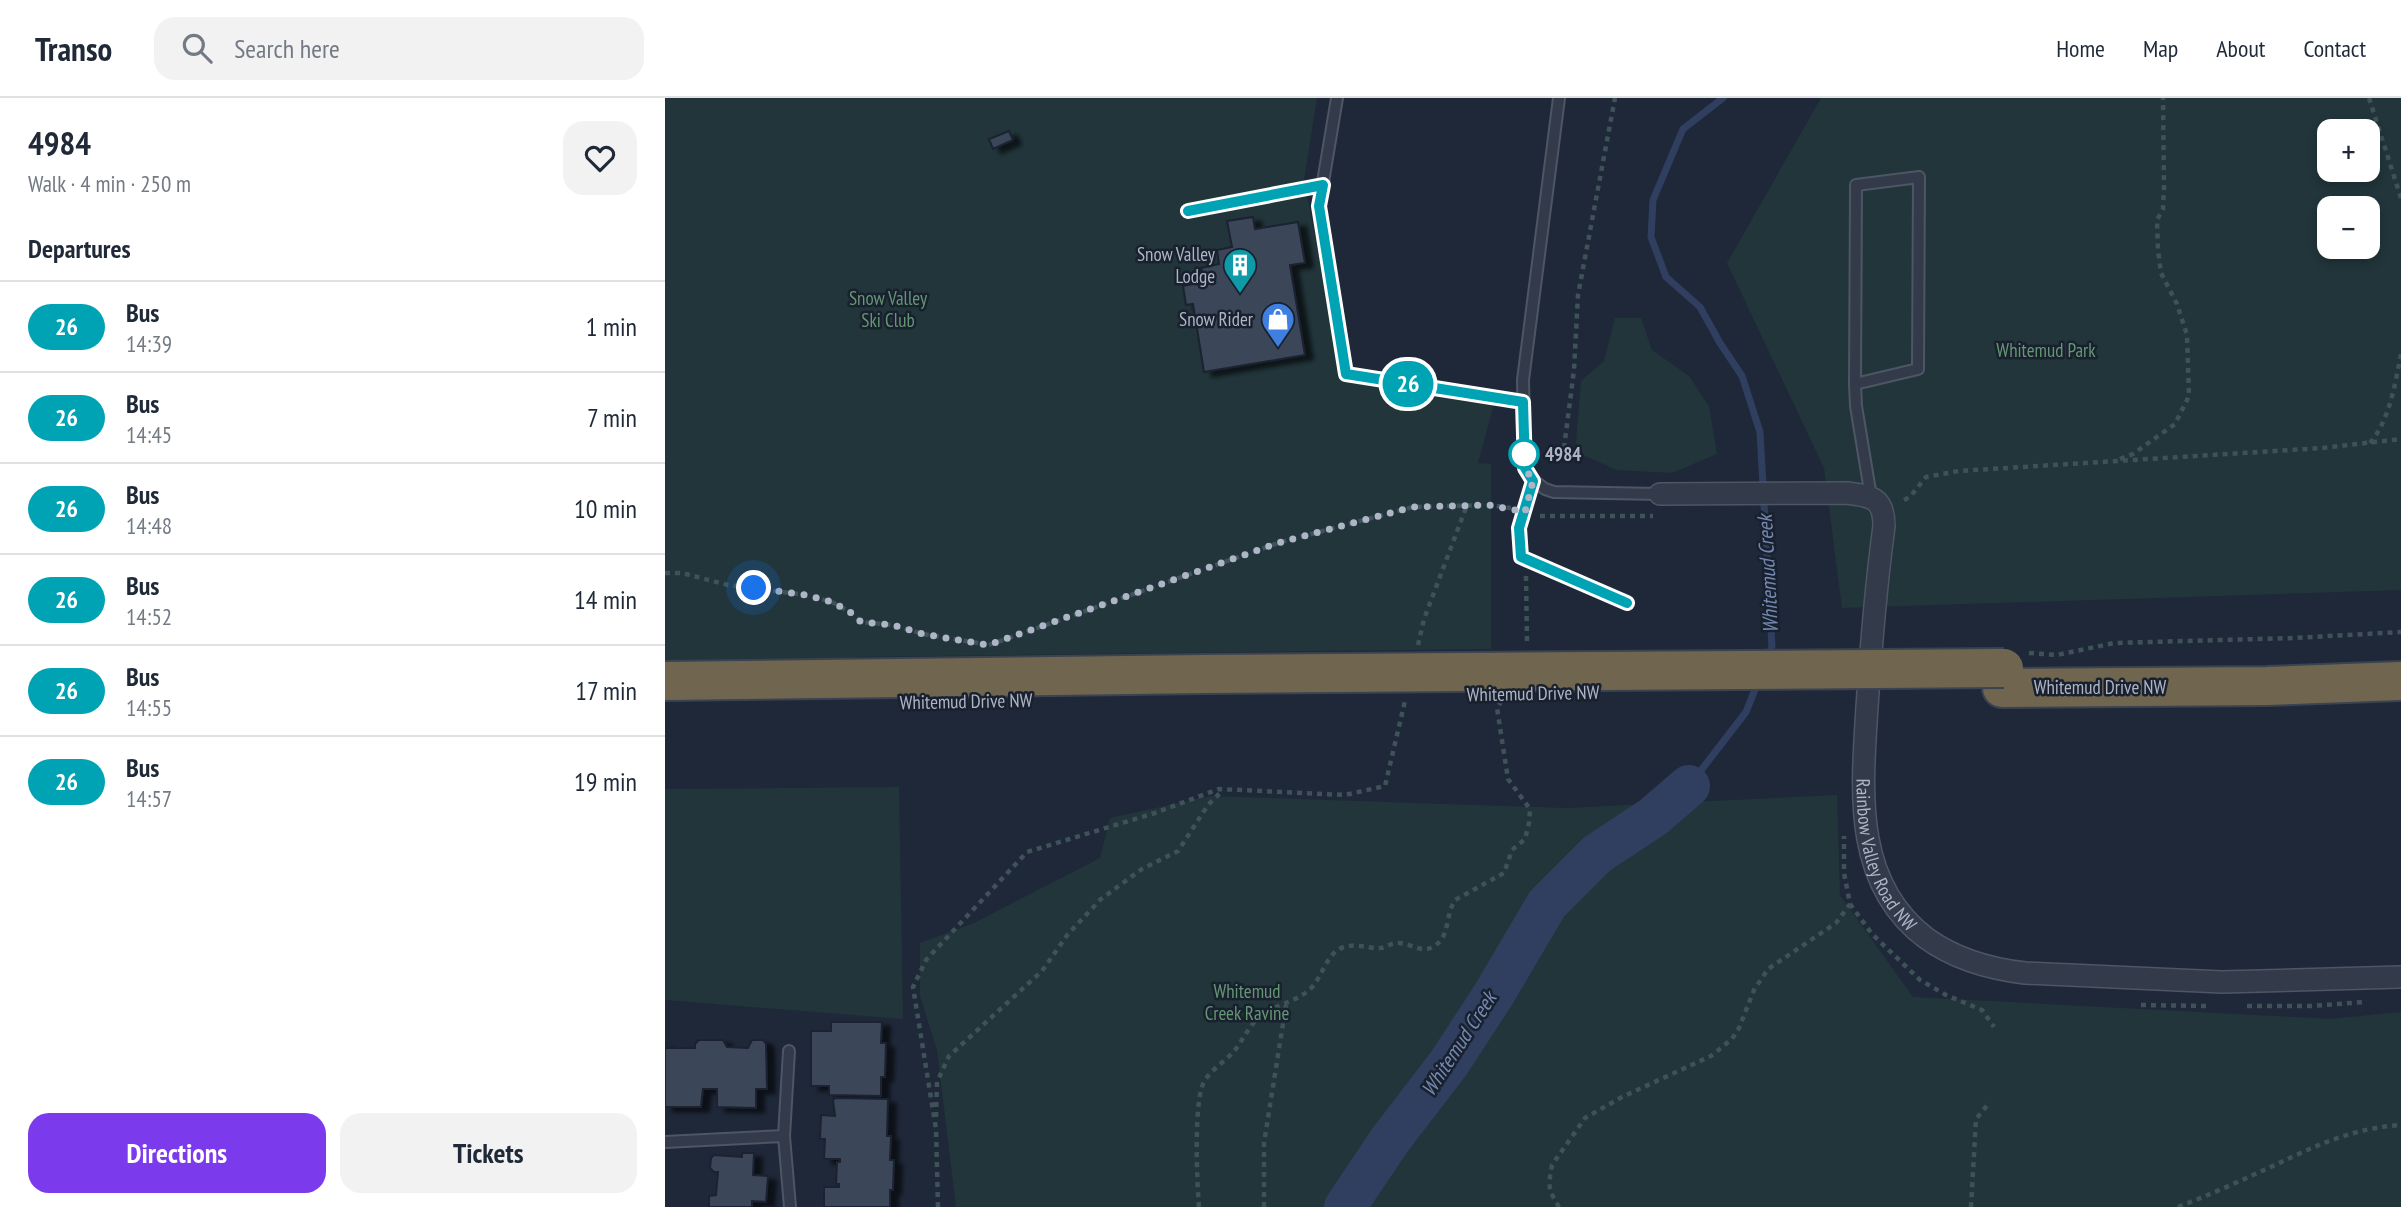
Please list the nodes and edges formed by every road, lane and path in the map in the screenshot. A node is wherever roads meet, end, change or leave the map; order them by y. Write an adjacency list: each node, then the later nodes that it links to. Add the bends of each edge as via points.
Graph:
1 (1336, 98): 6 (lane)
2 (1559, 98): 11 (lane)
3 (1615, 98): 14 (path, via 1578,295)
4 (2163, 98): 15 (path, via 2164,188 2163,209 2157,220 2158,250 2161,273 2187,335 2189,396 2175,424)
5 (2369, 98): 7 (path)
6 (1323, 185): 8 (lane); 11 (lane, via 1319,206 1346,374)
7 (2401, 198)
8 (1188, 211)
9 (2401, 354): 13 (path, via 2389,404)
10 (1855, 384): 10 (lane, via 1856,185 1919,177 1918,369); 17 (lane)
11 (1523, 402): 16 (lane, via 1525,468)
12 (2401, 439): 13 (path)
13 (2369, 444): 15 (path)
14 (1564, 448)
15 (2117, 461): 18 (path, via 1938,474 1926,477)
16 (1533, 481): 20 (lane, via 1555,492); 21 (lane)
17 (1871, 497): 20 (street, via 1847,493); 41 (street, Rainbow Valley Road NW, via 1884,512 1884,519 1863,779 1867,837 1876,873 1907,923 1944,951 1997,970 2222,982)
18 (1903, 500)
19 (1467, 505): 21 (path); 26 (path, via 1413,507 1281,542); 29 (path)
20 (1660, 505): 21 (path, via 1535,516)
21 (1525, 512): 22 (lane, via 1519,528 1521,557)
22 (1526, 559): 24 (lane); 28 (path)
23 (665, 573): 26 (path, via 806,595 832,602 861,622)
24 (1627, 603)
25 (2401, 632): 31 (path, via 2115,643)
26 (988, 645): 27 (path)
27 (976, 649)
28 (1527, 649)
29 (1415, 657)
30 (2401, 664): 31 (highway, Whitemud Drive NW)
31 (2009, 670): 33 (highway, Whitemud Drive NW, via 2267,686); 34 (highway, Whitemud Drive NW, bridge)
32 (665, 681): 34 (highway, Whitemud Drive NW)
33 (2401, 681)
34 (1203, 686): 37 (highway, Whitemud Drive NW)
35 (1406, 696): 38 (path, via 1385,786 1345,795)
36 (1503, 696): 42 (path, via 1497,708 1508,779 1529,809 1525,839 1512,850 1504,873 1455,900 1435,945 1427,949 1397,943 1381,948 1346,946 1329,959 1319,982)
37 (665, 707)
38 (1223, 790): 47 (path, via 1178,851 1142,869 1101,899 1042,971 949,1056 937,1082); 47 (path, via 1027,852 926,960 913,987)
39 (1844, 830): 40 (path, via 1843,873)
40 (1850, 904): 43 (path, via 1872,934 1920,980 1982,1010); 54 (path, via 1836,923 1768,970 1732,1039 1711,1056 1585,1118 1552,1165 1549,1183)
41 (2401, 977)
42 (1286, 1004): 52 (path, via 1251,1025 1200,1090); 53 (path, via 1264,1143)
43 (1994, 1027)
44 (789, 1051): 48 (lane)
45 (1990, 1102): 55 (path, via 1976,1119)
46 (2401, 1125): 56 (path, via 2325,1141)
47 (936, 1129): 51 (path)
48 (784, 1136): 49 (lane); 50 (lane)
49 (665, 1142)
50 (790, 1207)
51 (938, 1207)
52 (1199, 1207)
53 (1264, 1207)
54 (1559, 1207)
55 (1971, 1207)
56 (2178, 1207)

